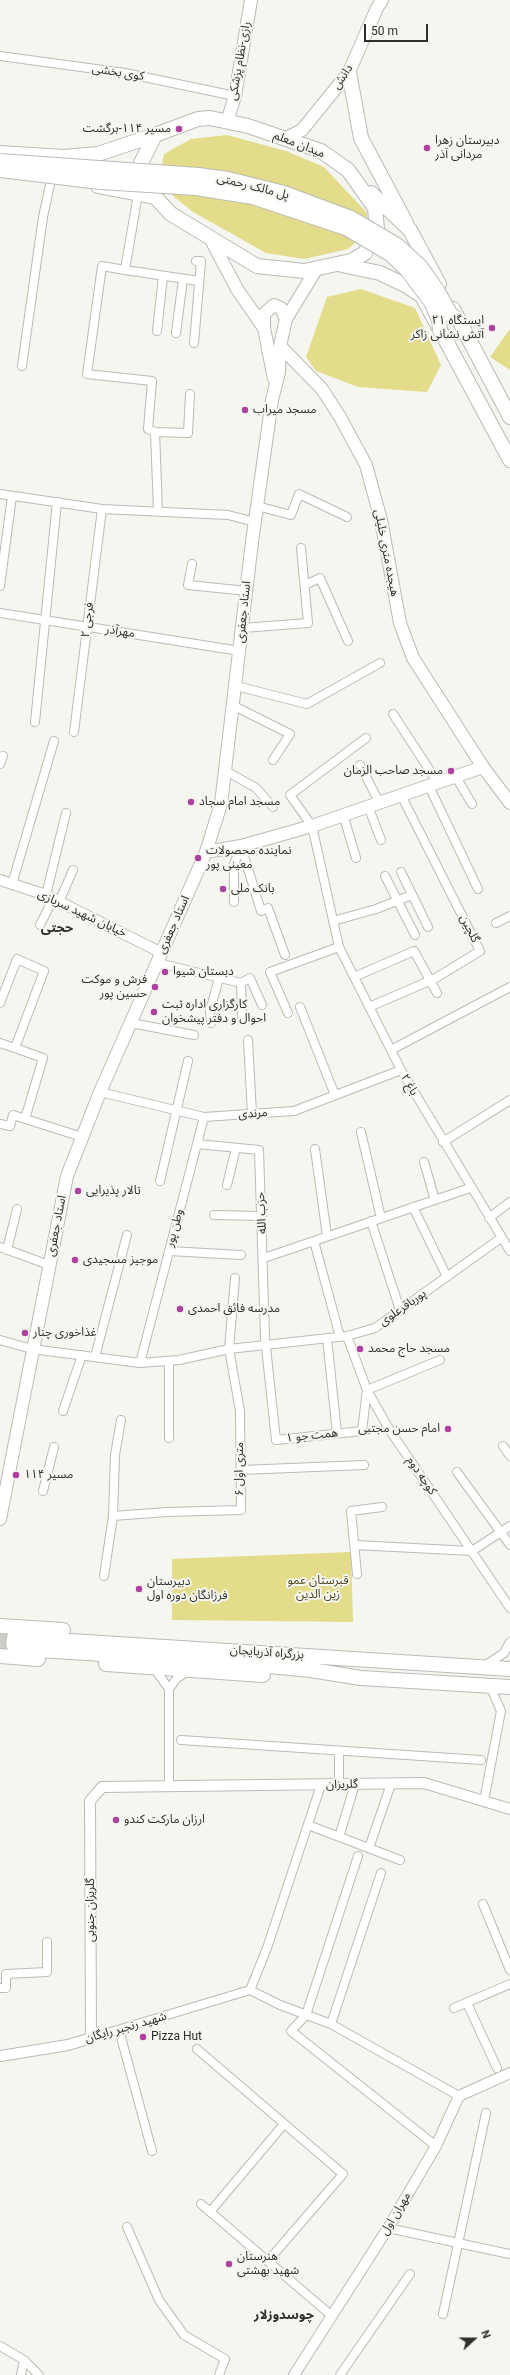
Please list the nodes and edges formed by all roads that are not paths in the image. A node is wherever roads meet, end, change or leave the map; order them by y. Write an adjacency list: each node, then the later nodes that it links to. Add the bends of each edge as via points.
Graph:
1 (251, 0): 5 (main road, رازی-نظام پزشکی)
2 (382, 0): 4 (main road, دانش)
3 (0, 56): 5 (street, کوی بخشی, via 131,74)
4 (350, 72): 8 (main road, دانش, via 302,130); 19 (highway, via 361,138)
5 (235, 96): 6 (main road, رازی-نظام پزشکی)
6 (227, 122): 7 (highway, میدان معلم, via 210,118 198,119); 8 (highway, میدان معلم)
7 (155, 135): 10 (highway); 18 (highway, میدان معلم, via 141,163 142,184)
8 (284, 139): 13 (highway, میدان معلم, via 321,151)
9 (0, 153): 10 (highway, via 64,157)
10 (98, 154): 16 (highway, via 115,163 117,173 114,182)
11 (0, 161): 31 (highway, پل مالک رحمتی, bridge, via 198,175 284,193 351,218 397,246 421,268 451,315)
12 (0, 170): 33 (highway, پل مالک رحمتی, bridge, via 100,182 196,188 253,197 346,228 390,254 407,270 431,302 440,320)
13 (348, 170): 19 (highway); 23 (highway, میدان معلم, via 375,208 377,229 366,253 351,261)
14 (0, 176): 15 (highway)
15 (51, 180): 16 (highway); 38 (street, via 43,217)
16 (96, 186): 17 (highway)
17 (138, 194): 18 (highway); 25 (street)
18 (155, 197): 20 (highway, میدان معلم, via 171,214)
19 (410, 230): 22 (highway)
20 (209, 236): 24 (highway, میدان معلم, via 257,266 304,271); 32 (main road, via 237,289)
21 (196, 261): 28 (street, via 201,261)
22 (427, 262): 29 (highway, via 409,254 401,257 396,264 396,269); 31 (highway)
23 (337, 264): 24 (highway, میدان معلم); 29 (highway, via 380,273)
24 (317, 268): 30 (main road, استاد جعفری)
25 (125, 270): 26 (street); 42 (street, via 102,266 87,374 152,381 148,429)
26 (163, 276): 27 (street); 34 (street)
27 (183, 279): 28 (street); 35 (street)
28 (199, 281): 36 (street)
29 (422, 296): 33 (highway)
30 (286, 319): 32 (main road, via 281,308 274,305 264,314); 37 (main road, استاد جعفری)
31 (459, 320): 41 (highway)
32 (264, 328): 39 (main road)
33 (440, 330): 43 (highway)
34 (157, 331)
35 (176, 333)
36 (194, 343)
37 (280, 346): 39 (main road, استاد جعفری); 73 (main road, هیجده متری خلیلی, via 322,389 366,465 381,520 400,623 413,658)
38 (22, 366)
39 (275, 388): 47 (main road, استاد جعفری)
40 (190, 394): 42 (street, via 188,433)
41 (510, 417)
42 (155, 432): 49 (street)
43 (510, 460)
44 (0, 494): 45 (street)
45 (12, 496): 46 (street); 55 (street)
46 (58, 502): 48 (street); 58 (street)
47 (257, 506): 50 (street, via 291,515 299,494); 51 (main road, استاد جعفری)
48 (102, 509): 49 (street); 59 (street, فرجی ۲)
49 (158, 511): 51 (street, via 228,515)
50 (347, 517)
51 (255, 522): 56 (main road, استاد جعفری)
52 (301, 548): 54 (street)
53 (192, 564): 56 (street, via 188,585)
54 (305, 585): 60 (street, via 308,623); 61 (street, via 320,578)
55 (0, 586)
56 (247, 591): 60 (main road, استاد جعفری)
57 (0, 613): 58 (street, مهرآذر)
58 (45, 620): 59 (street, مهرآذر); 67 (street)
59 (88, 627): 62 (street, مهرآذر); 68 (street, فرجی ۲)
60 (242, 628): 62 (main road, استاد جعفری)
61 (348, 641)
62 (240, 651): 64 (main road, استاد جعفری)
63 (380, 663): 64 (street, via 307,704)
64 (236, 686): 65 (main road, استاد جعفری)
65 (234, 706): 71 (street, via 290,734); 74 (main road, استاد جعفری)
66 (393, 714): 76 (street)
67 (35, 722)
68 (74, 732)
69 (366, 738): 84 (street, via 290,795)
70 (54, 741): 93 (street)
71 (274, 760)
72 (360, 765): 79 (street)
73 (483, 767): 75 (main road); 78 (main road, هیجده متری خلیلی)
74 (226, 771): 81 (street, via 256,788); 87 (main road, استاد جعفری, via 221,804)
75 (456, 777): 76 (main road); 80 (street)
76 (433, 785): 77 (main road); 94 (street)
77 (401, 795): 79 (main road); 110 (street, گلچین, via 480,951)
78 (510, 803)
79 (374, 804): 83 (main road); 85 (street)
80 (472, 804)
81 (273, 807)
82 (66, 813): 96 (street)
83 (343, 814): 84 (main road); 88 (street)
84 (312, 826): 86 (main road); 100 (street, باغ ۲)
85 (381, 840)
86 (241, 846): 87 (main road); 98 (street, via 234,864); 106 (street, via 261,911 268,908)
87 (206, 852): 107 (main road, استاد جعفری)
88 (356, 858)
89 (73, 870): 96 (street)
90 (401, 872): 95 (street)
91 (386, 876): 97 (street)
92 (0, 881): 93 (street, خیابان شهید سربازی)
93 (12, 884): 96 (street, خیابان شهید سربازی)
94 (478, 889)
95 (412, 895): 97 (street); 103 (street)
96 (52, 899): 102 (street); 107 (street, خیابان شهید سربازی)
97 (398, 900): 100 (street); 104 (street)
98 (234, 902)
99 (510, 916): 101 (street)
100 (333, 921): 105 (street, باغ ۲)
101 (496, 923)
102 (40, 926)
103 (428, 927)
104 (415, 935)
105 (339, 947): 108 (street, باغ ۲); 118 (street, via 270,972)
106 (285, 955)
107 (160, 958): 109 (street); 120 (main road, استاد جعفری)
108 (354, 977): 110 (street, via 414,951); 117 (street, باغ ۲)
109 (219, 978): 111 (street); 121 (street, via 210,1010)
110 (431, 980): 113 (street); 117 (street, گلچین)
111 (240, 983): 115 (street, via 250,978); 119 (street)
112 (510, 987): 126 (street)
113 (437, 993)
114 (0, 1003): 125 (street, via 17,959 44,971)
115 (262, 1005)
116 (300, 1007): 130 (street)
117 (369, 1007): 126 (street, باغ ۲)
118 (288, 1013)
119 (242, 1018)
120 (131, 1023): 122 (street); 129 (main road, استاد جعفری)
121 (211, 1024)
122 (194, 1035)
123 (248, 1040): 133 (street)
124 (0, 1044): 125 (street)
125 (15, 1048): 135 (street, via 43,1058)
126 (391, 1050): 128 (street, باغ ۲)
127 (188, 1061): 132 (street)
128 (401, 1070): 130 (street, مرندی); 139 (street, باغ ۲)
129 (100, 1092): 132 (street, مرندی); 138 (main road, استاد جعفری)
130 (335, 1095): 133 (street, مرندی, via 294,1111)
131 (510, 1100): 139 (street)
132 (177, 1112): 134 (street, مرندی); 144 (street)
133 (252, 1114): 134 (street, مرندی)
134 (204, 1117): 140 (street, وطن پور)
135 (25, 1119): 136 (street, via 13,1116 10,1126); 138 (street)
136 (0, 1124)
137 (361, 1132): 153 (street)
138 (82, 1137): 165 (main road, استاد جعفری, via 67,1176)
139 (443, 1142): 146 (street, باغ ۲)
140 (197, 1144): 141 (street, حزب الله); 161 (street, وطن پور)
141 (236, 1148): 145 (street); 152 (street, حزب الله, via 259,1150)
142 (315, 1149): 157 (street)
143 (424, 1162): 147 (street)
144 (160, 1181)
145 (227, 1185)
146 (470, 1188): 147 (street); 154 (street, باغ ۲)
147 (435, 1200): 149 (street)
148 (510, 1202): 154 (street)
149 (413, 1207): 153 (street); 166 (street)
150 (17, 1208): 160 (street)
151 (214, 1215): 152 (street)
152 (262, 1216): 164 (street, حزب الله)
153 (381, 1218): 155 (street)
154 (489, 1218): 158 (street)
155 (372, 1221): 157 (street); 168 (street)
156 (127, 1235): 176 (street)
157 (327, 1236): 159 (street)
158 (501, 1238): 162 (street); 166 (street, پورباقرعلوی)
159 (314, 1241): 164 (street); 169 (street, کوچه دوم)
160 (3, 1249): 165 (street)
161 (169, 1251): 163 (street); 179 (street, وطن پور)
162 (510, 1251)
163 (241, 1255)
164 (264, 1258): 172 (street, حزب الله)
165 (49, 1265): 173 (main road, استاد جعفری)
166 (447, 1277): 168 (street, پورباقرعلوی)
167 (235, 1278): 174 (street, ۶ متری اول)
168 (400, 1310): 169 (street, پورباقرعلوی, via 375,1328)
169 (343, 1337): 170 (street, پورباقرعلوی); 180 (street, کوچه دوم)
170 (327, 1338): 172 (street, پورباقرعلوی); 183 (street)
171 (0, 1340): 173 (street, پورباقرعلوی)
172 (266, 1342): 174 (street, پورباقرعلوی); 183 (street, همت جو ۱, via 276,1440)
173 (32, 1349): 175 (street, پورباقرعلوی); 194 (main road, استاد جعفری)
174 (229, 1349): 177 (street, پورباقرعلوی); 189 (street, ۶ متری اول, via 240,1411)
175 (82, 1355): 176 (street, پورباقرعلوی); 181 (street)
176 (95, 1357): 179 (street, پورباقرعلوی)
177 (169, 1360): 179 (street, پورباقرعلوی); 184 (street)
178 (440, 1360): 180 (street)
179 (140, 1363)
180 (367, 1390): 183 (street, همت جو ۱, via 362,1430); 199 (street, کوچه دوم, via 389,1429)
181 (64, 1411)
182 (121, 1420): 193 (street, via 114,1455)
183 (337, 1433)
184 (169, 1438)
185 (503, 1446): 187 (street)
186 (54, 1447): 191 (street)
187 (510, 1456)
188 (364, 1465): 189 (street)
189 (241, 1470): 193 (street, ۶ متری اول, via 241,1510)
190 (457, 1472): 196 (street)
191 (43, 1491)
192 (382, 1507): 198 (street, via 351,1511)
193 (113, 1516): 201 (street)
194 (0, 1519)
195 (510, 1526): 196 (street)
196 (501, 1531): 197 (street); 199 (street)
197 (510, 1544)
198 (355, 1545): 199 (street); 200 (street)
199 (472, 1551): 202 (street, کوچه دوم)
200 (357, 1574)
201 (104, 1576)
202 (510, 1608)
203 (0, 1626): 205 (highway)
204 (510, 1642): 207 (street, via 504,1653)
205 (25, 1643): 206 (highway); 207 (highway, بزرگراه آذربایجان); 208 (highway); 211 (highway, بزرگراه آذربایجان, via 311,1670)
206 (0, 1656)
207 (482, 1667): 209 (highway, بزرگراه آذربایجان)
208 (154, 1668): 210 (highway); 214 (street)
209 (510, 1669)
210 (189, 1670): 211 (highway, via 316,1678); 214 (street, via 177,1678)
211 (361, 1678): 212 (highway, بزرگراه آذربایجان)
212 (490, 1686): 213 (highway, بزرگراه آذربایجان); 224 (street, via 501,1711)
213 (510, 1687)
214 (169, 1689): 222 (street)
215 (181, 1740): 216 (street)
216 (339, 1751): 217 (street); 221 (street)
217 (481, 1760)
218 (355, 1784): 219 (street, گلریزان); 221 (street, گلریزان); 227 (street)
219 (391, 1784): 224 (street, گلریزان, via 424,1783); 228 (street)
220 (321, 1785): 221 (street, گلریزان); 222 (street, گلریزان); 226 (street)
221 (339, 1785)
222 (169, 1786): 223 (street, گلریزان)
223 (102, 1787): 243 (street, گلریزان جنوبی, via 90,1801)
224 (484, 1801): 225 (street, گلریزان)
225 (510, 1809)
226 (308, 1826): 227 (street); 237 (street, via 267,1948)
227 (339, 1837): 228 (street)
228 (369, 1848): 230 (street)
229 (358, 1856): 240 (street)
230 (400, 1860)
231 (381, 1874): 241 (street)
232 (482, 1904): 234 (street)
233 (47, 1942): 236 (street, via 47,1972 6,1974 6,1988)
234 (510, 1970)
235 (510, 1984): 238 (street)
236 (0, 1988)
237 (250, 1990): 240 (street); 242 (street, شهید رنجبر رایگان)
238 (467, 2003): 239 (street); 246 (street)
239 (454, 2008)
240 (306, 2015): 241 (street); 251 (street, via 292,2031)
241 (331, 2024): 248 (street)
242 (119, 2030): 243 (street, شهید رنجبر رایگان); 252 (street)
243 (91, 2038): 245 (street, شهید رنجبر رایگان, via 68,2045)
244 (197, 2049): 250 (street)
245 (0, 2056)
246 (497, 2068)
247 (510, 2073): 248 (street)
248 (459, 2096): 251 (street, مهران اول)
249 (486, 2113): 257 (street)
250 (284, 2124): 254 (street); 259 (street, via 343,2174)
251 (436, 2146): 256 (street, مهران اول)
252 (152, 2151)
253 (201, 2204): 254 (street)
254 (210, 2212): 259 (street)
255 (127, 2227): 267 (street, via 159,2300 184,2335 225,2359)
256 (388, 2228): 257 (street); 262 (street, مهران اول)
257 (458, 2244): 258 (street); 261 (street)
258 (510, 2254)
259 (268, 2261): 262 (street)
260 (410, 2274): 269 (street)
261 (443, 2314)
262 (332, 2316): 268 (street, مهران اول)
263 (0, 2346): 264 (street)
264 (24, 2360): 265 (street); 266 (street)
265 (21, 2375)
266 (39, 2375)
267 (219, 2375)
268 (294, 2375)
269 (340, 2375)

